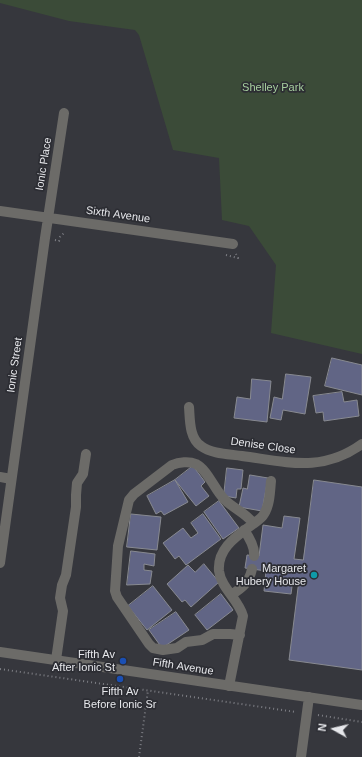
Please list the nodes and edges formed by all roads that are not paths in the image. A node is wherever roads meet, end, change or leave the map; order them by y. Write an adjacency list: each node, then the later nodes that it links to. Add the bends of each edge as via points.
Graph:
1 (64, 113): 3 (street, Ionic Place)
2 (0, 211): 3 (street, Sixth Avenue)
3 (48, 218): 4 (street, Sixth Avenue); 9 (street, Ionic Street)
4 (233, 244)
5 (189, 407): 6 (street, Denise Close, via 190,431 200,446 213,451 296,464 312,464 328,461)
6 (362, 444)
7 (86, 454): 19 (street, via 83,474 77,483 66,575 60,598 63,612)
8 (0, 478): 9 (street)
9 (11, 479): 14 (street, Ionic Street)
10 (271, 481): 11 (street, via 264,516)
11 (253, 523): 12 (street); 17 (street, via 224,499 196,463 180,462 172,465 129,500 118,546 116,597 153,648 177,648 186,642 202,640 213,634)
12 (244, 530): 13 (street, via 251,542); 16 (street, via 225,547 220,557 219,571)
13 (254, 556)
14 (0, 563)
15 (252, 569): 16 (street, via 243,587)
16 (231, 595): 17 (street, via 243,616)
17 (240, 635): 20 (street)
18 (0, 652): 19 (street, Fifth Avenue)
19 (56, 660): 20 (street, Fifth Avenue)
20 (229, 686): 21 (street, Fifth Avenue)
21 (309, 697): 22 (street, Fifth Avenue); 23 (street, via 303,713)
22 (362, 705)
23 (301, 757)

